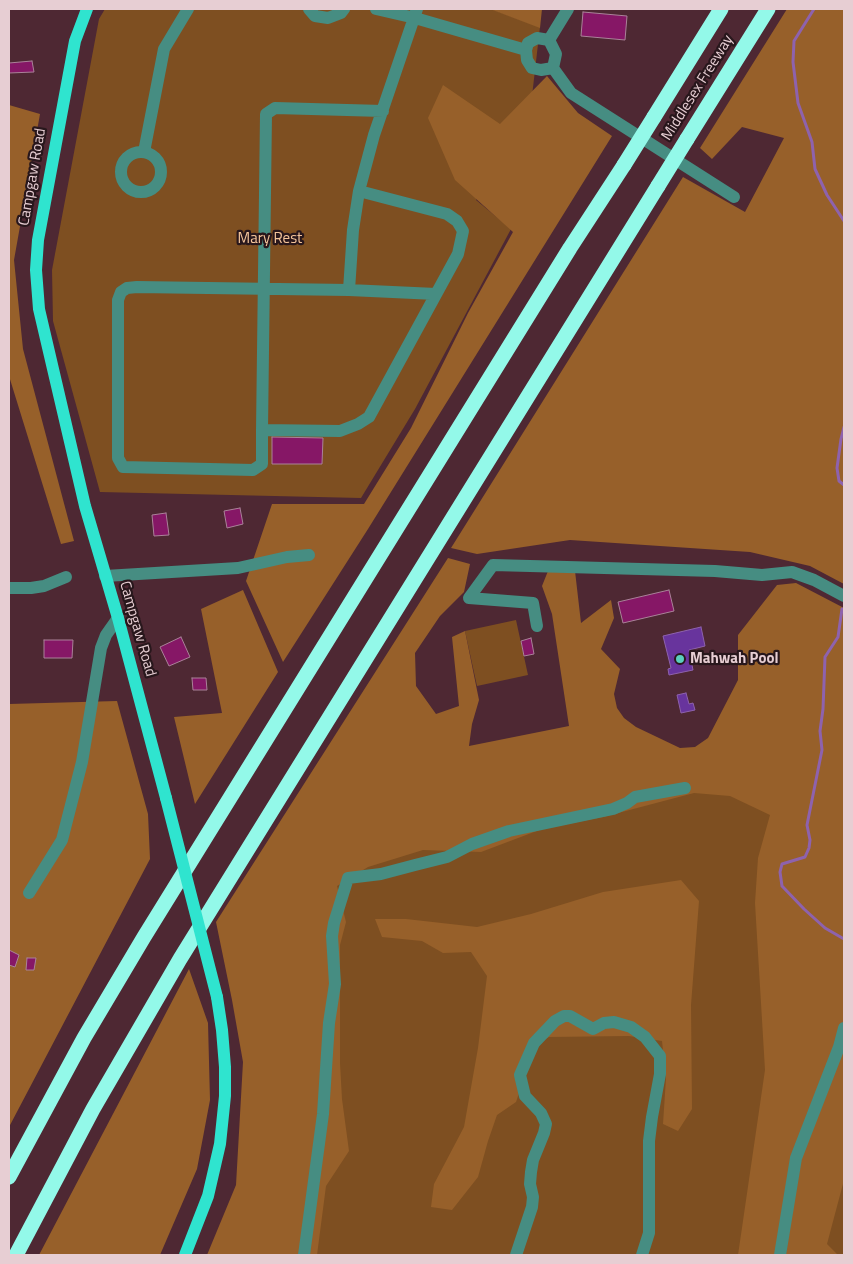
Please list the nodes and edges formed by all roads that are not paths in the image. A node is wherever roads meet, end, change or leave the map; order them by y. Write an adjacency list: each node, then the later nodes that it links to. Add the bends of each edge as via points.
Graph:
1 (87, 9): 22 (main road, Campgaw Road, via 75,41 38,240 36,270 46,342)
2 (188, 9): 14 (street, via 164,48)
3 (309, 9): 4 (street, via 315,16 328,18)
4 (344, 9)
5 (376, 9): 9 (street)
6 (568, 9): 10 (street)
7 (721, 9): 31 (highway, Middlesex Freeway, bridge, via 148,930 84,1038)
8 (768, 9): 32 (highway, Middlesex Freeway, bridge, via 185,951 97,1101)
9 (416, 13): 11 (street); 13 (street)
10 (549, 40): 11 (street, via 537,38 528,44); 12 (street, via 556,54)
11 (526, 50): 12 (street, via 532,68)
12 (553, 68): 16 (street, via 571,93)
13 (383, 110): 15 (street); 17 (street, via 275,108 266,114)
14 (144, 152)
15 (359, 191): 18 (street); 19 (street, via 447,214 457,221 463,231 458,254)
16 (734, 197)
17 (263, 290): 18 (street); 20 (street); 20 (street, via 137,287 120,292 118,458 123,467 253,470 262,464)
18 (349, 290): 19 (street)
19 (436, 294): 20 (street, via 368,417 340,431)
20 (262, 430)
21 (309, 555): 22 (street, via 238,568)
22 (105, 576): 26 (main road, Campgaw Road)
23 (66, 577): 24 (street, via 44,586)
24 (9, 588)
25 (844, 596): 27 (street, via 792,572 762,575 493,565 469,598 533,603)
26 (118, 618): 29 (street, via 101,648 82,762 62,840); 33 (main road, Campgaw Road, bridge, via 217,997 223,1040 225,1096 220,1144 208,1196)
27 (537, 626)
28 (685, 788): 34 (street, via 635,797 613,809 509,831 415,865 348,878 332,936 335,984 323,1114)
29 (29, 893)
30 (844, 1028): 37 (street, via 796,1158)
31 (9, 1177)
32 (16, 1255)
33 (185, 1255)
34 (304, 1255)
35 (516, 1255): 36 (street, via 532,1207 533,1160 546,1124 541,1113 525,1096 520,1076 537,1039 560,1018 570,1016 594,1029 614,1022 634,1028 660,1056 650,1141 649,1233)
36 (642, 1255)
37 (780, 1255)

